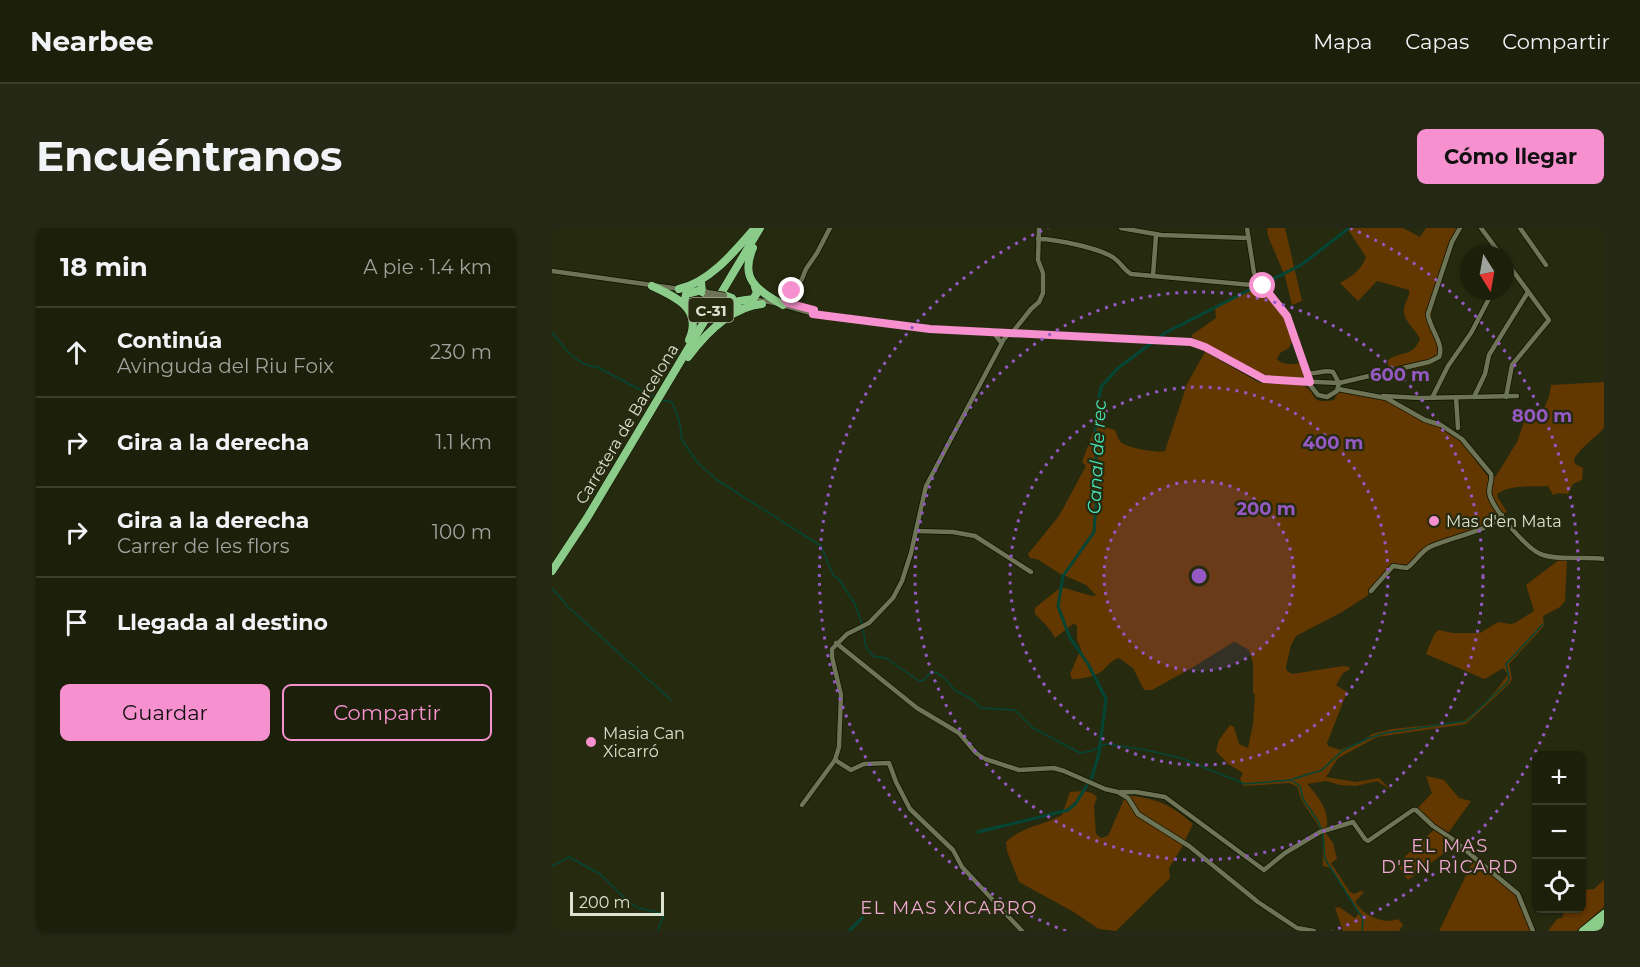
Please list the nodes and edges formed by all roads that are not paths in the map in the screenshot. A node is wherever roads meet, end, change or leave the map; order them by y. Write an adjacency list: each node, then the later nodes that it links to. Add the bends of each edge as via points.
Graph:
1 (755, 228): 19 (highway)
2 (761, 228): 22 (highway, via 747,265); 48 (highway, Carretera de Barcelona / C-31)
3 (830, 228): 35 (street, via 802,279 785,299 814,310)
4 (1039, 228): 13 (street)
5 (1121, 228): 11 (street)
6 (1162, 228): 11 (street)
7 (1247, 228): 12 (street)
8 (1460, 228): 43 (street, via 1428,314 1440,347 1439,357)
9 (1481, 228): 14 (street)
10 (1520, 228): 15 (street)
11 (1158, 235): 12 (street); 18 (street)
12 (1248, 238): 20 (street, via 1254,273)
13 (1038, 239): 18 (street, via 1081,245 1113,257 1126,272); 38 (street, via 1043,293)
14 (1494, 246)
15 (1546, 265)
16 (552, 271): 21 (street)
17 (1514, 272): 24 (street)
18 (1153, 276): 20 (street)
19 (701, 281): 23 (highway); 26 (highway)
20 (1263, 286): 40 (street, via 1287,316)
21 (656, 287): 23 (street); 25 (street); 30 (highway)
22 (755, 287): 28 (highway); 32 (highway)
23 (679, 289): 26 (street)
24 (1528, 292): 49 (street, via 1489,355); 50 (street, via 1549,322 1512,365)
25 (688, 293): 26 (highway); 30 (highway)
26 (703, 293): 27 (highway)
27 (727, 298): 28 (highway); 28 (street); 31 (street); 34 (highway, via 737,305)
28 (753, 299): 32 (street)
29 (1488, 300): 51 (street)
30 (684, 303): 48 (highway, via 691,314 692,329)
31 (762, 304): 33 (street); 34 (highway)
32 (783, 305): 33 (street)
33 (794, 309): 35 (street)
34 (736, 311): 48 (highway, via 696,347)
35 (813, 314): 36 (street, via 930,329)
36 (993, 332): 37 (street); 39 (street)
37 (1001, 332): 38 (street); 39 (street)
38 (1011, 333): 39 (street); 44 (street, via 1198,344 1264,379)
39 (1002, 342): 55 (street, via 926,486)
40 (1307, 373): 41 (street); 44 (street)
41 (1316, 374): 42 (street, via 1327,370); 44 (street)
42 (1335, 374): 43 (street); 45 (street)
43 (1358, 379): 45 (street)
44 (1310, 382): 45 (street); 45 (street, via 1318,395 1324,397)
45 (1339, 386): 46 (street)
46 (1381, 396): 51 (street); 54 (street, via 1462,439 1491,474 1489,495)
47 (1517, 396): 50 (street)
48 (659, 397): 57 (highway, Carretera de Barcelona / C-31)
49 (1474, 397): 50 (street); 52 (street)
50 (1506, 397)
51 (1432, 398): 52 (street)
52 (1456, 398): 53 (street)
53 (1458, 428)
54 (1502, 515): 56 (street, via 1542,555); 59 (street, via 1429,548 1407,568 1393,566)
55 (916, 531): 58 (street, via 975,536); 60 (street, via 893,598 869,622)
56 (1604, 559)
57 (552, 571)
58 (1031, 572)
59 (1371, 591)
60 (836, 644): 61 (street, via 832,657 841,695 841,735); 62 (street, via 916,708 959,733 985,759 1019,770 1054,768)
61 (835, 760): 63 (street); 66 (street, via 851,770 864,764 889,763 910,809 953,850 962,867)
62 (1118, 792): 67 (street, via 1128,798 1138,814 1189,846 1288,923); 68 (street, via 1165,797 1264,870 1320,832 1353,822 1368,841 1416,810 1518,894)
63 (802, 805)
64 (1604, 914): 69 (highway)
65 (1604, 922): 70 (highway)
66 (1022, 931)
67 (1314, 931)
68 (1533, 931)
69 (1583, 931)
70 (1593, 931)

